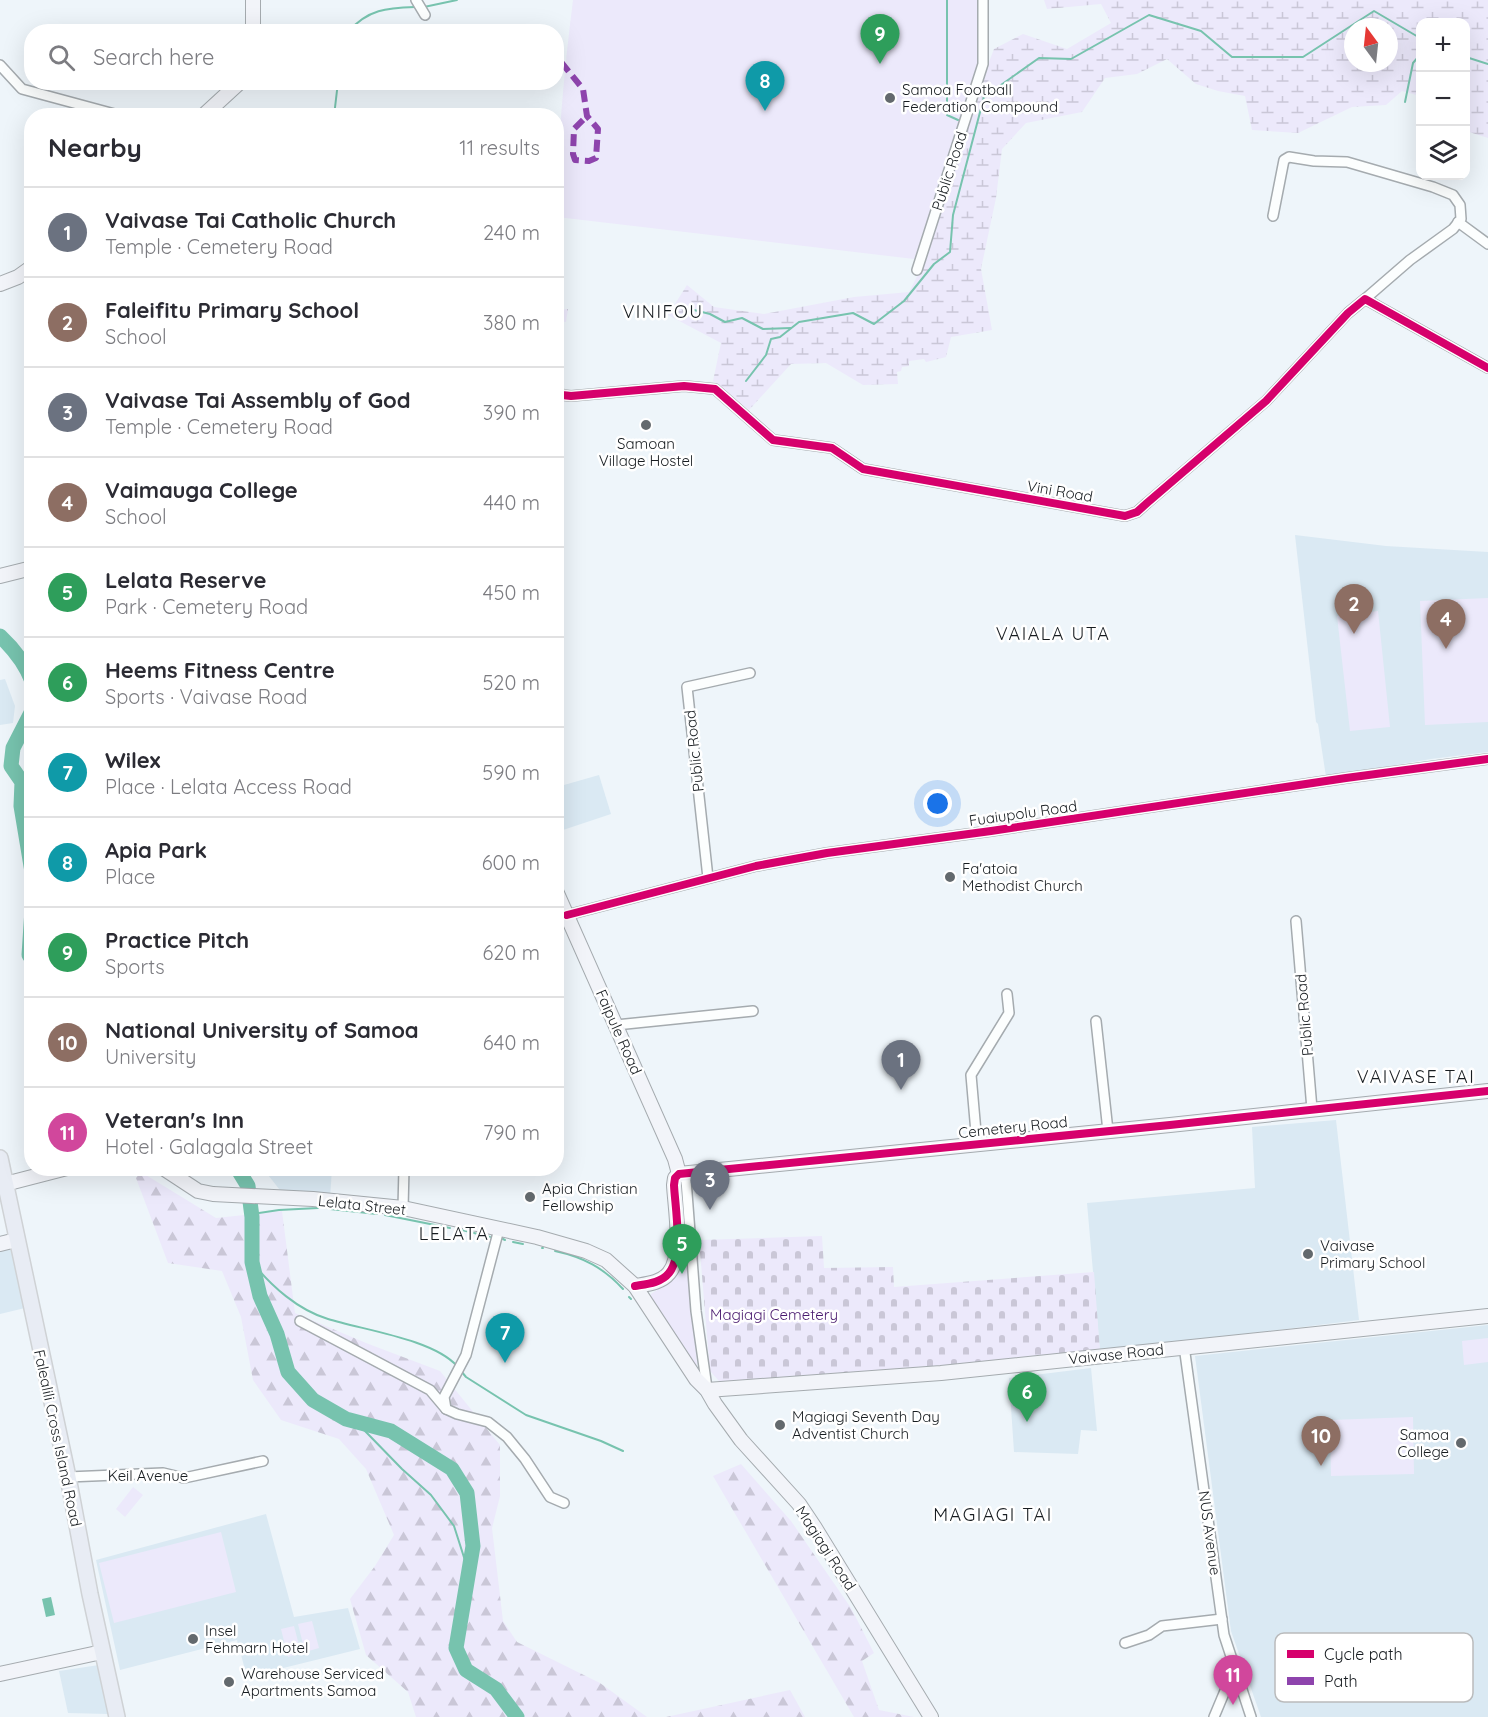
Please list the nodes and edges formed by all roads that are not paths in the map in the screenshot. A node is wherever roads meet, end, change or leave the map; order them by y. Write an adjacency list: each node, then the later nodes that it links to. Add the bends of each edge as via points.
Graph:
1 (253, 0): 5 (main road)
2 (983, 0): 15 (street, Public Road, via 983,64)
3 (417, 1): 4 (street)
4 (424, 13)
5 (253, 24)
6 (0, 65): 7 (street)
7 (24, 90)
8 (26, 90): 10 (street)
9 (231, 90): 11 (main road)
10 (92, 108)
11 (212, 108)
12 (1273, 216): 13 (street, via 1284,160 1289,157 1347,162 1433,187 1453,195 1460,205)
13 (1458, 222): 14 (street); 18 (street, Vini Road)
14 (1488, 244)
15 (917, 270)
16 (24, 273): 17 (main road)
17 (0, 284)
18 (1365, 299): 19 (street); 20 (street, Vini Road, via 1266,401 1137,512 1125,516 863,469 832,448 773,440 715,389 684,386)
19 (1488, 368)
20 (564, 395)
21 (24, 569): 22 (main road)
22 (0, 576)
23 (750, 673): 25 (street, Public Road, via 687,687)
24 (1488, 759): 25 (street, Fuaiupolu Road, via 827,853)
25 (708, 878): 27 (street, Fuaiupolu Road)
26 (564, 908): 27 (main road, Faipule Road)
27 (567, 915): 32 (main road, Faipule Road)
28 (1296, 921): 34 (street, Public Road)
29 (1007, 994): 36 (street, via 1009,1013 971,1075)
30 (753, 1011): 32 (street)
31 (1096, 1021): 35 (street)
32 (616, 1025): 38 (main road, Faipule Road, via 677,1161)
33 (1488, 1091): 34 (main road, Cemetery Road)
34 (1312, 1109): 35 (main road, Cemetery Road)
35 (1108, 1131): 36 (main road, Cemetery Road)
36 (977, 1144): 38 (main road, Cemetery Road)
37 (0, 1158): 42 (main road, Falealili Cross Island Road)
38 (679, 1174): 47 (main road, via 674,1185 677,1228 673,1267 660,1280); 51 (street, via 686,1180 696,1311)
39 (36, 1176): 42 (main road)
40 (175, 1176): 43 (main road, Lelata Street, via 198,1191)
41 (404, 1176): 43 (street)
42 (5, 1184): 45 (main road, Falealili Cross Island Road)
43 (403, 1208): 44 (main road, Lelata Street)
44 (499, 1229): 47 (main road, Lelata Street, via 586,1251 606,1260); 52 (street, via 466,1355 444,1397)
45 (16, 1240): 46 (main road); 54 (main road, Falealili Cross Island Road)
46 (0, 1244)
47 (635, 1286): 51 (main road, Lelata Street, via 696,1380)
48 (1488, 1316): 50 (main road, Vaivase Road)
49 (300, 1321): 52 (street, via 430,1390)
50 (1184, 1346): 51 (main road, Vaivase Road, via 941,1373); 56 (street, NUS Avenue)
51 (707, 1390): 62 (main road, Magiagi Road, via 741,1440 810,1520)
52 (446, 1409): 55 (street, via 488,1422 507,1437 550,1497)
53 (263, 1461): 54 (street, Keil Avenue, via 183,1478 163,1473)
54 (68, 1477): 58 (main road, Falealili Cross Island Road)
55 (564, 1503)
56 (1222, 1619): 57 (street, via 1162,1626); 59 (street, NUS Avenue)
57 (1125, 1643)
58 (102, 1652): 60 (main road); 61 (main road, Falealili Cross Island Road)
59 (1235, 1667): 63 (street); 64 (street, NUS Avenue)
60 (0, 1674)
61 (117, 1717)
62 (931, 1717)
63 (1214, 1717)
64 (1251, 1717)

